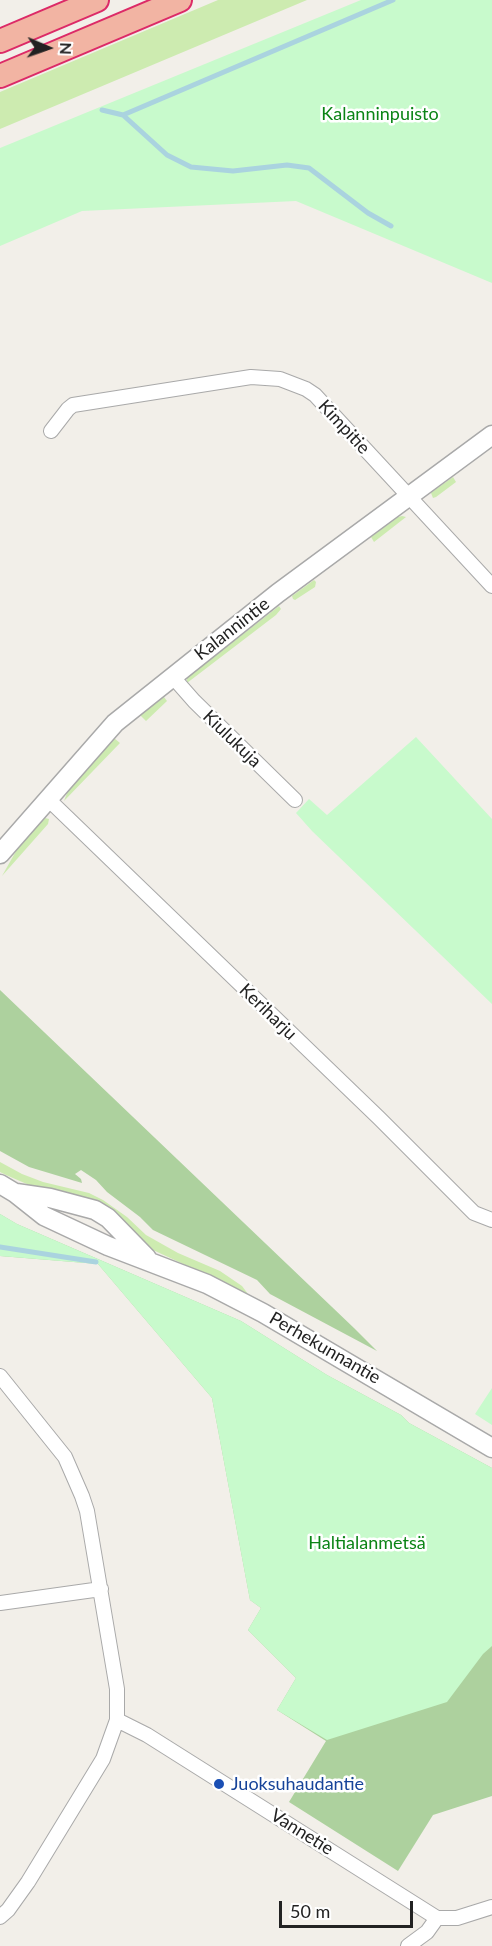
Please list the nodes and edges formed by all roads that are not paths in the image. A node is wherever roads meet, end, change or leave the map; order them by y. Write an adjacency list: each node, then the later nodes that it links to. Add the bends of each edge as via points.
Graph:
1 (97, 0): 3 (highway)
2 (180, 0): 4 (highway)
3 (0, 41)
4 (0, 76)
5 (51, 431): 7 (street, Kimpitie, via 73,405 251,377 280,379 315,395)
6 (492, 435): 7 (street, Kalannintie)
7 (410, 497): 8 (street, Kimpitie); 9 (street, Kalannintie)
8 (492, 586)
9 (172, 676): 10 (street, Kalannintie, via 115,723); 11 (street, Kiulukuja)
10 (48, 799): 12 (street, Kalannintie); 14 (street, Keriharju, via 474,1213)
11 (295, 800)
12 (0, 854)
13 (8, 1188): 15 (street, Perhekunnantie, via 44,1216); 15 (street, Perhekunnantie, via 95,1210)
14 (492, 1220)
15 (151, 1262): 17 (street, Perhekunnantie, via 207,1284 263,1313)
16 (0, 1376): 18 (street, via 71,1469 87,1510)
17 (492, 1448)
18 (101, 1588): 19 (street); 20 (street, via 117,1689)
19 (0, 1603)
20 (117, 1720): 22 (street, via 86,1790 28,1882); 23 (street, Vannetie, via 147,1735)
21 (492, 1907): 23 (street, via 457,1918)
22 (0, 1917)
23 (437, 1918): 24 (street, via 427,1932)
24 (408, 1946)

